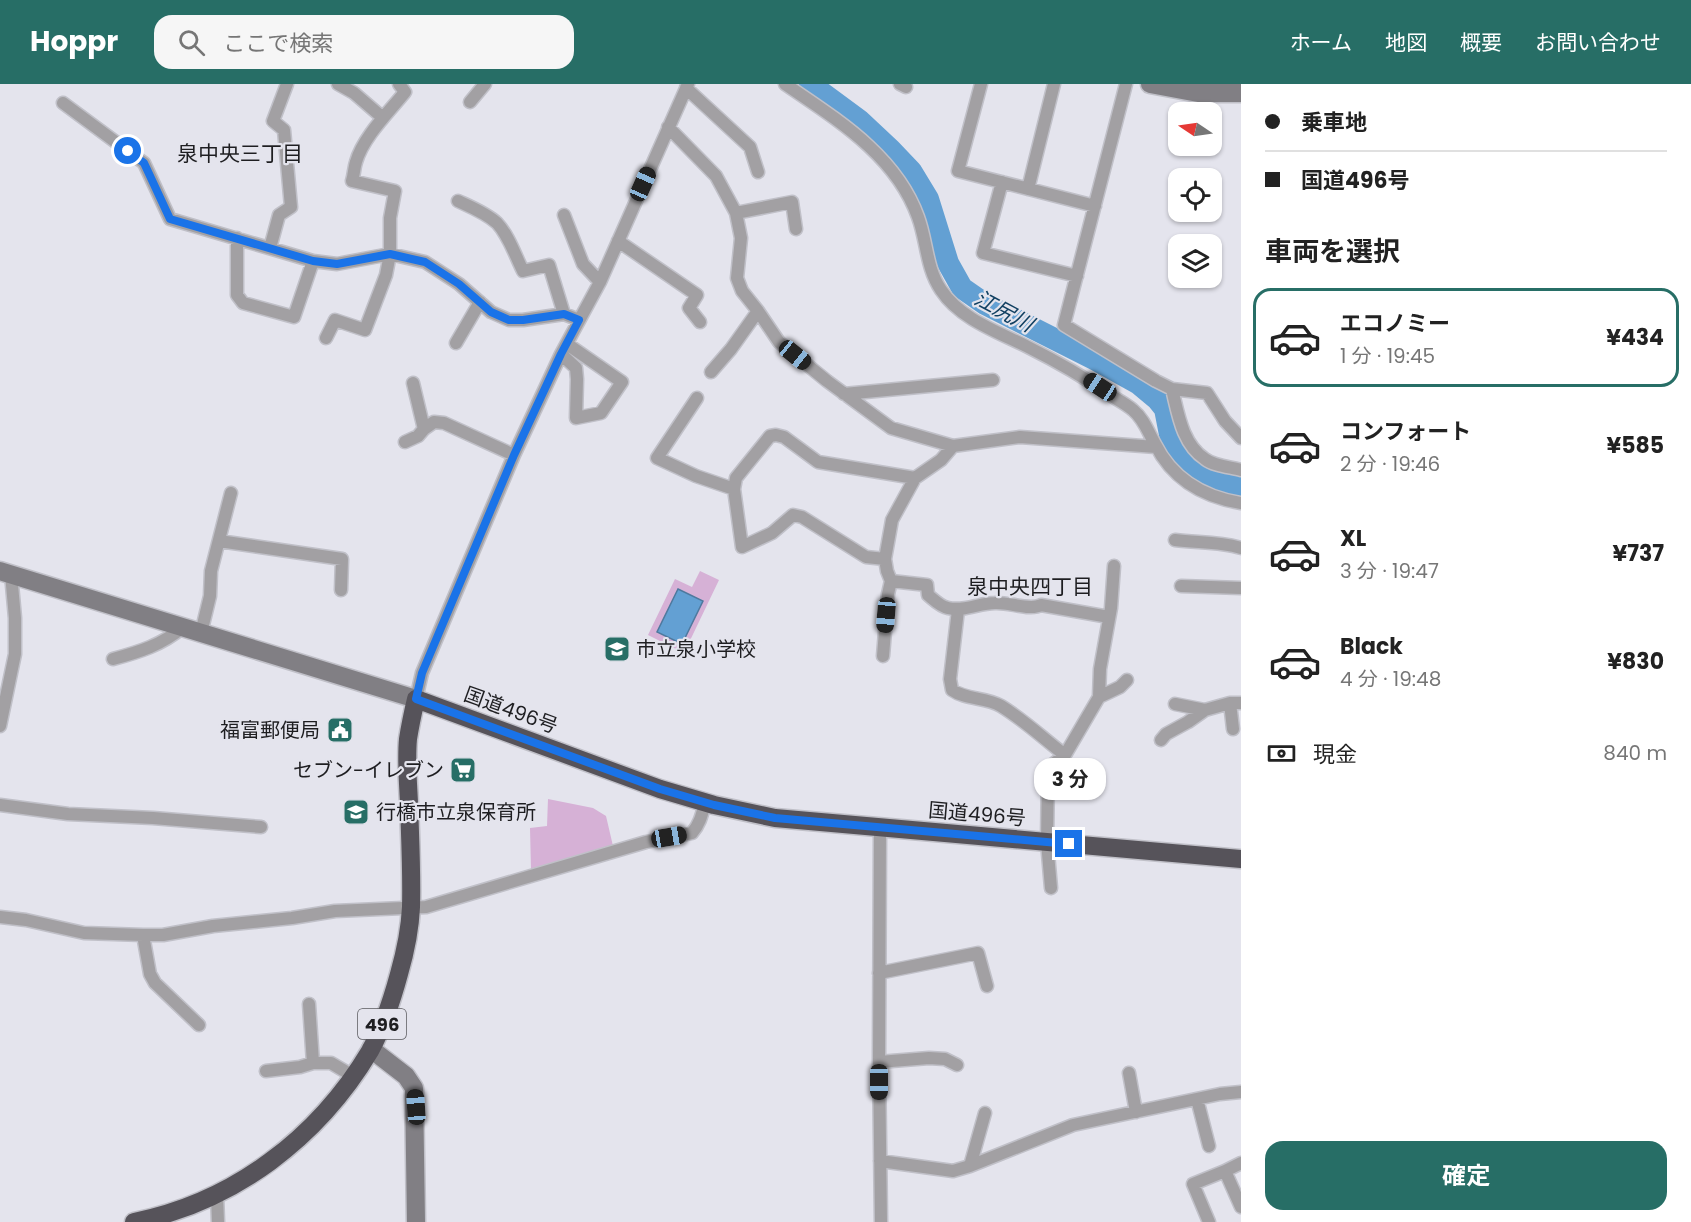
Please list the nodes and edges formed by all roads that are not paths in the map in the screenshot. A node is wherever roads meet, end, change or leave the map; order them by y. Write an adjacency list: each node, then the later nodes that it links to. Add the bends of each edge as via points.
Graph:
1 (287, 84): 26 (street, via 273,121 284,130 291,207 279,215)
2 (338, 84): 14 (street)
3 (399, 84): 14 (street, via 405,92)
4 (485, 84): 12 (street)
5 (785, 84): 49 (street, via 848,127 892,172 919,218 930,268 940,290 955,306 990,329 1083,376 1133,410 1143,419)
6 (981, 84): 17 (street, via 958,171)
7 (1054, 84): 18 (street)
8 (1126, 84): 20 (street)
9 (1150, 84): 11 (street, via 1198,93)
10 (687, 86): 15 (street); 16 (street, via 750,147)
11 (1241, 93)
12 (470, 102)
13 (63, 104): 24 (street, via 144,163 170,219)
14 (383, 118): 27 (street, via 363,146 352,181 395,191)
15 (668, 127): 21 (street, via 716,176); 25 (street)
16 (758, 172)
17 (1002, 182): 18 (street); 29 (street, via 983,253)
18 (1028, 189): 20 (street)
19 (458, 201): 33 (street, via 497,223 523,271 549,265)
20 (1095, 206): 29 (street)
21 (736, 213): 23 (street, via 792,202); 32 (street, via 741,238 737,278)
22 (564, 215): 30 (street, via 584,264)
23 (796, 229)
24 (237, 238): 26 (street); 28 (street, via 237,295 243,303 294,317)
25 (618, 241): 30 (street); 35 (street, via 697,295 688,308)
26 (270, 248): 28 (street)
27 (390, 254): 28 (street, via 337,264); 31 (street, via 425,262); 36 (street, via 365,330 335,320)
28 (313, 261)
29 (1077, 276): 42 (street, via 1064,325)
30 (600, 282): 34 (street)
31 (480, 302): 33 (street, via 509,320); 37 (street)
32 (758, 311): 39 (street); 43 (street, via 779,342)
33 (564, 314): 34 (street)
34 (579, 320): 38 (street)
35 (699, 322)
36 (326, 338)
37 (456, 343)
38 (564, 349): 38 (street, via 622,382 602,412 576,418 578,379); 50 (street)
39 (711, 372)
40 (993, 380): 43 (street)
41 (414, 383): 45 (street)
42 (1172, 389): 46 (street, via 1207,393); 51 (street, via 1193,449 1206,461)
43 (844, 394): 48 (street, via 891,428)
44 (697, 398): 53 (street, via 657,458)
45 (424, 429): 47 (street); 50 (street, via 434,422 444,423)
46 (1241, 438)
47 (405, 442)
48 (953, 446): 49 (street, via 1020,437); 52 (street, via 942,460)
49 (1156, 447): 55 (street, via 1184,482 1220,500)
50 (514, 455): 73 (street, via 422,673)
51 (1241, 470)
52 (915, 478): 53 (street, via 818,462 776,435 770,436 736,478); 59 (street, via 892,520)
53 (734, 489): 59 (street, via 742,547 772,533 793,515 866,557)
54 (231, 493): 57 (street)
55 (1241, 503)
56 (1175, 540): 58 (street)
57 (219, 541): 65 (street, via 342,559); 68 (street, via 211,571 210,596)
58 (1241, 548)
59 (885, 559): 62 (street)
60 (1114, 566): 67 (street)
61 (5, 573): 68 (street); 77 (street, via 15,618 15,654)
62 (891, 581): 66 (street, via 927,585 928,595 945,608); 69 (street)
63 (1181, 586): 64 (street)
64 (1241, 588)
65 (341, 591)
66 (958, 610): 67 (street, via 993,602 1035,608 1041,605); 80 (street, via 952,690 1001,706)
67 (1109, 617): 72 (street)
68 (192, 630): 70 (street, via 149,649); 73 (street)
69 (883, 656)
70 (113, 659)
71 (1127, 680): 72 (street)
72 (1099, 697): 80 (street)
73 (416, 699): 81 (highway, 国道496号); 88 (highway, 496, via 407,769)
74 (1236, 703): 76 (street); 78 (street)
75 (1175, 704): 76 (street)
76 (1205, 710): 79 (street)
77 (0, 726)
78 (1233, 729)
79 (1161, 740)
80 (1065, 755): 85 (street, via 1052,765 1048,774)
81 (705, 803): 84 (highway, 国道496号, via 775,818); 88 (street, via 692,833 646,842 426,907)
82 (0, 805): 83 (street, via 68,814)
83 (261, 827)
84 (880, 829): 85 (highway, 国道496号); 91 (street)
85 (1047, 842): 86 (highway, 国道496号); 87 (street)
86 (1241, 859)
87 (1051, 888)
88 (411, 908): 90 (street, via 335,911); 95 (highway, 496, via 396,987)
89 (0, 917): 90 (street, via 84,933)
90 (143, 935): 94 (street, via 155,983)
91 (879, 973): 92 (street, via 978,952); 96 (street)
92 (987, 986)
93 (309, 1004): 97 (street)
94 (199, 1025)
95 (370, 1049): 101 (highway, 496); 115 (street, via 406,1076 414,1088)
96 (879, 1062): 98 (street, via 929,1058); 107 (street)
97 (313, 1063): 99 (street); 101 (street, via 331,1063)
98 (957, 1065)
99 (266, 1071)
100 (1129, 1073): 104 (street)
101 (353, 1076): 111 (highway, 496, via 300,1138 265,1166)
102 (1241, 1092): 103 (street)
103 (1197, 1099): 104 (street); 106 (street)
104 (1136, 1112): 109 (street, via 1073,1125)
105 (985, 1113): 109 (street)
106 (1209, 1146)
107 (880, 1161): 109 (street, via 953,1171); 116 (street)
108 (1241, 1163): 110 (street)
109 (970, 1166)
110 (1225, 1171): 112 (street); 117 (street, via 1193,1184)
111 (217, 1195): 113 (highway, 496); 114 (street)
112 (1241, 1207)
113 (134, 1222)
114 (218, 1222)
115 (416, 1222)
116 (881, 1222)
117 (1209, 1222)

